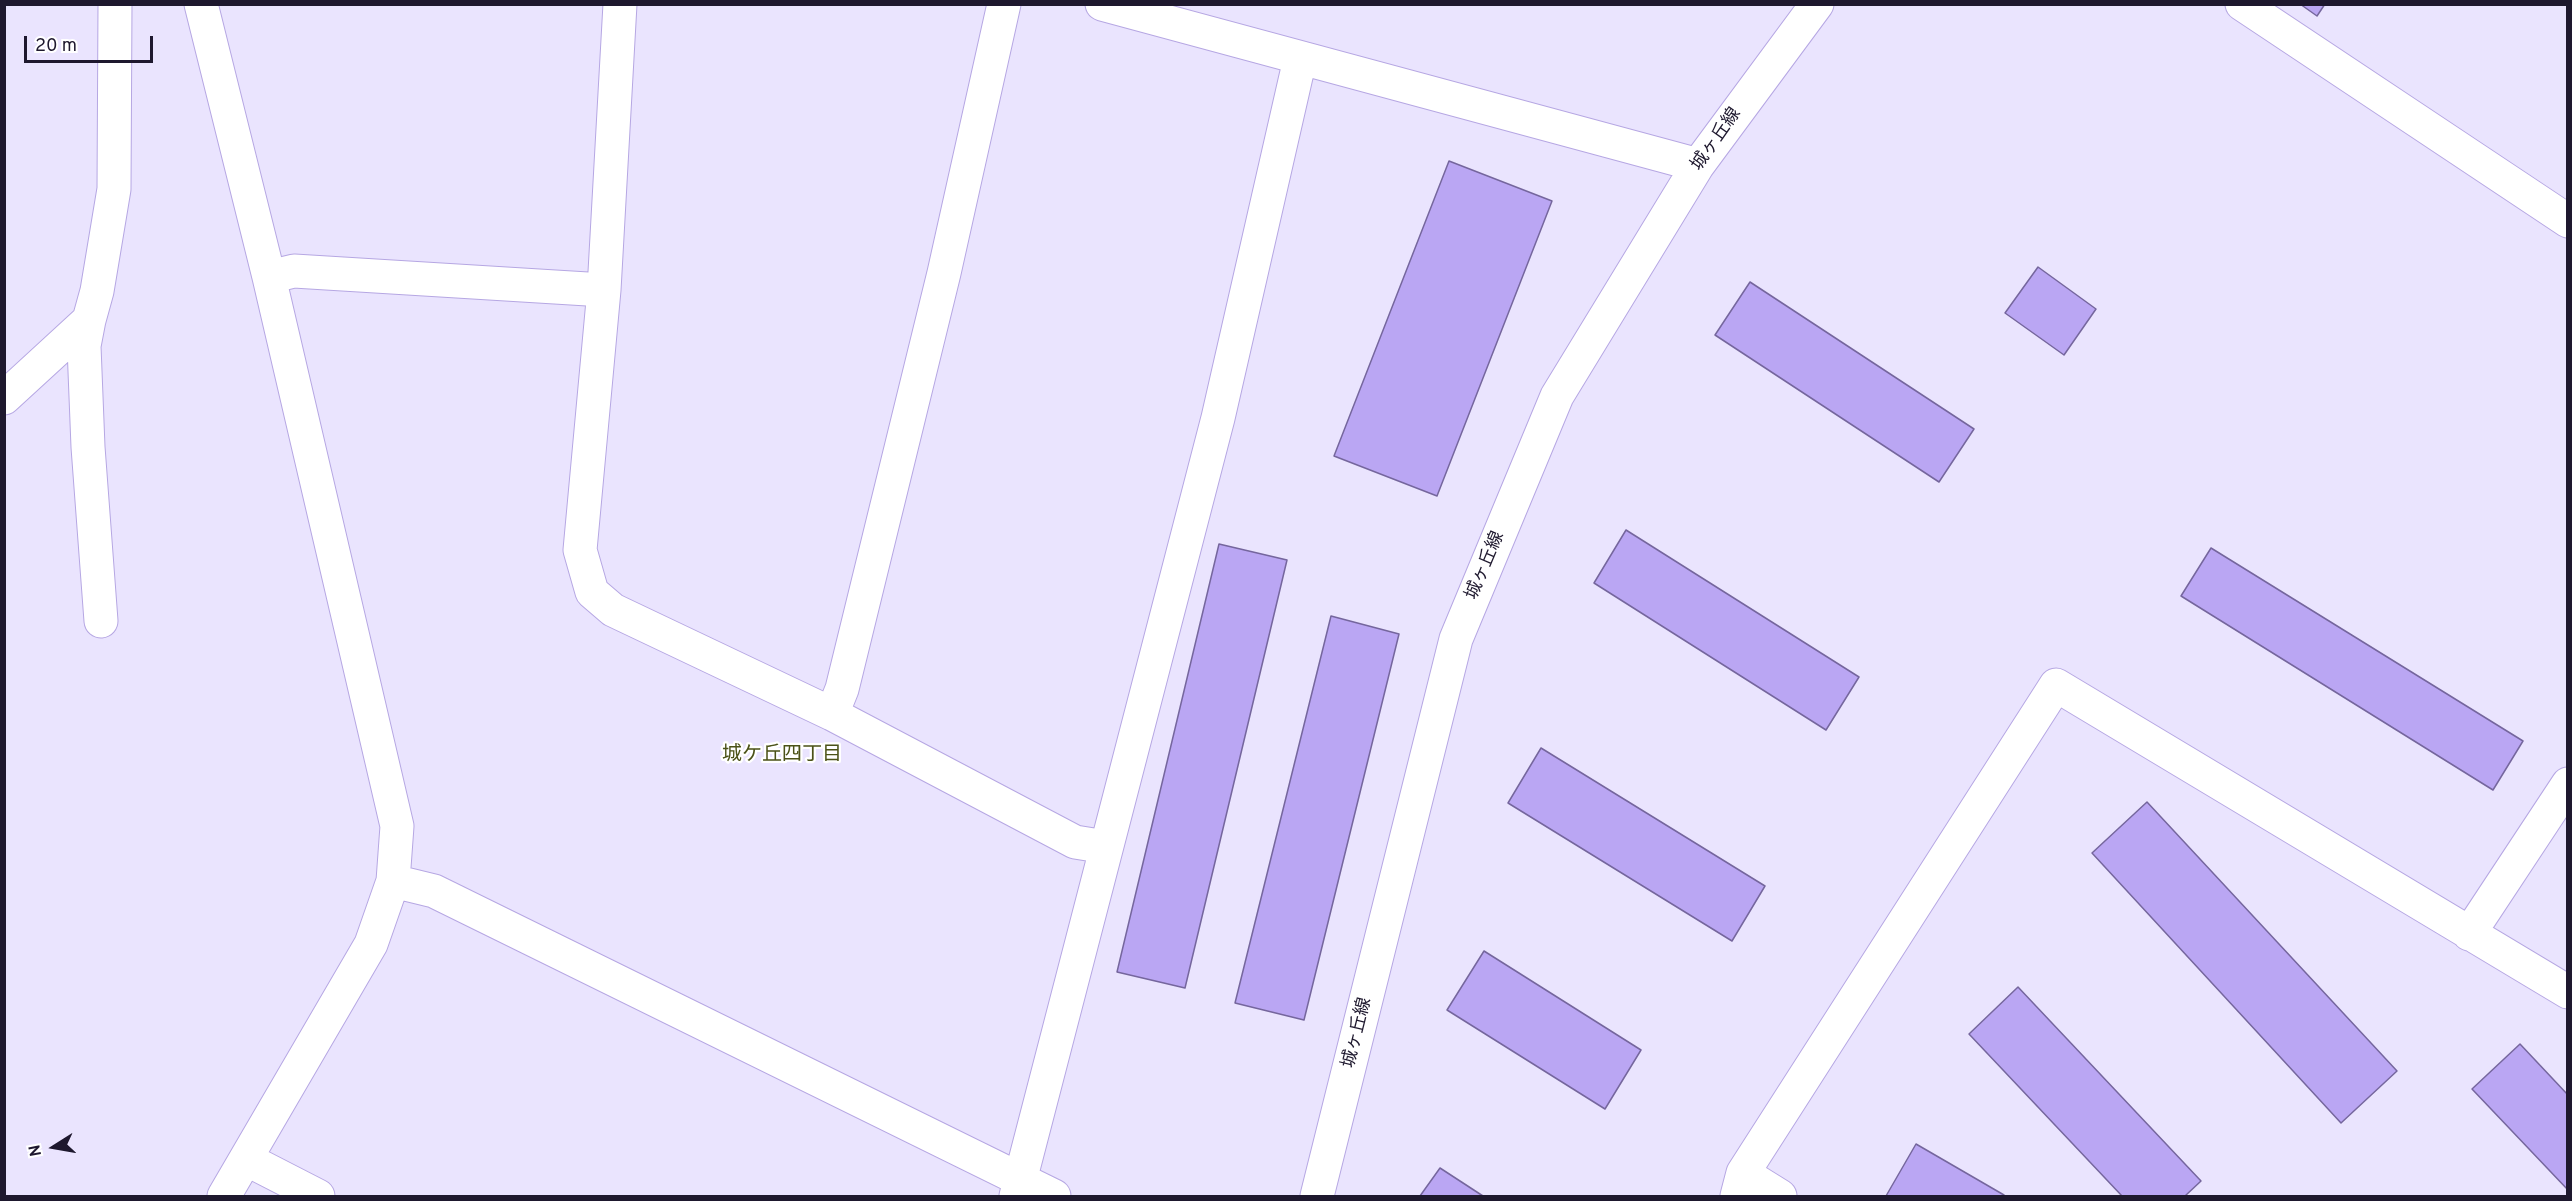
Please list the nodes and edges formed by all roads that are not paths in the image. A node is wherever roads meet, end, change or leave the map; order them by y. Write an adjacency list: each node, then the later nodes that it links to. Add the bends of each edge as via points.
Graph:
1 (115, 4): 13 (street, via 114,189)
2 (201, 4): 11 (street)
3 (621, 4): 12 (street)
4 (1004, 4): 16 (street, via 944,273 842,689)
5 (1102, 4): 8 (street)
6 (1817, 4): 9 (street, 城ヶ丘線)
7 (2242, 4): 10 (street)
8 (1300, 59): 9 (street); 18 (street, via 1218,418)
9 (1698, 165): 28 (street, 城ヶ丘線, via 1557,396 1456,639)
10 (2568, 221)
11 (269, 277): 12 (street, via 294,271); 19 (street, via 397,826)
12 (604, 290): 16 (street, via 580,550 592,592 614,610)
13 (89, 320): 14 (street); 15 (street, via 84,346 87,435)
14 (4, 398)
15 (101, 621)
16 (832, 714): 18 (street, via 1075,842)
17 (2568, 784): 20 (street)
18 (1106, 847): 24 (street)
19 (393, 881): 22 (street, via 371,944); 24 (street, via 434,891)
20 (2469, 934): 21 (street); 23 (street, via 2056,685)
21 (2568, 992)
22 (246, 1159): 25 (street); 26 (street)
23 (1740, 1185): 29 (street)
24 (1018, 1188): 27 (street)
25 (224, 1197)
26 (318, 1197)
27 (1054, 1197)
28 (1317, 1197)
29 (1780, 1197)

